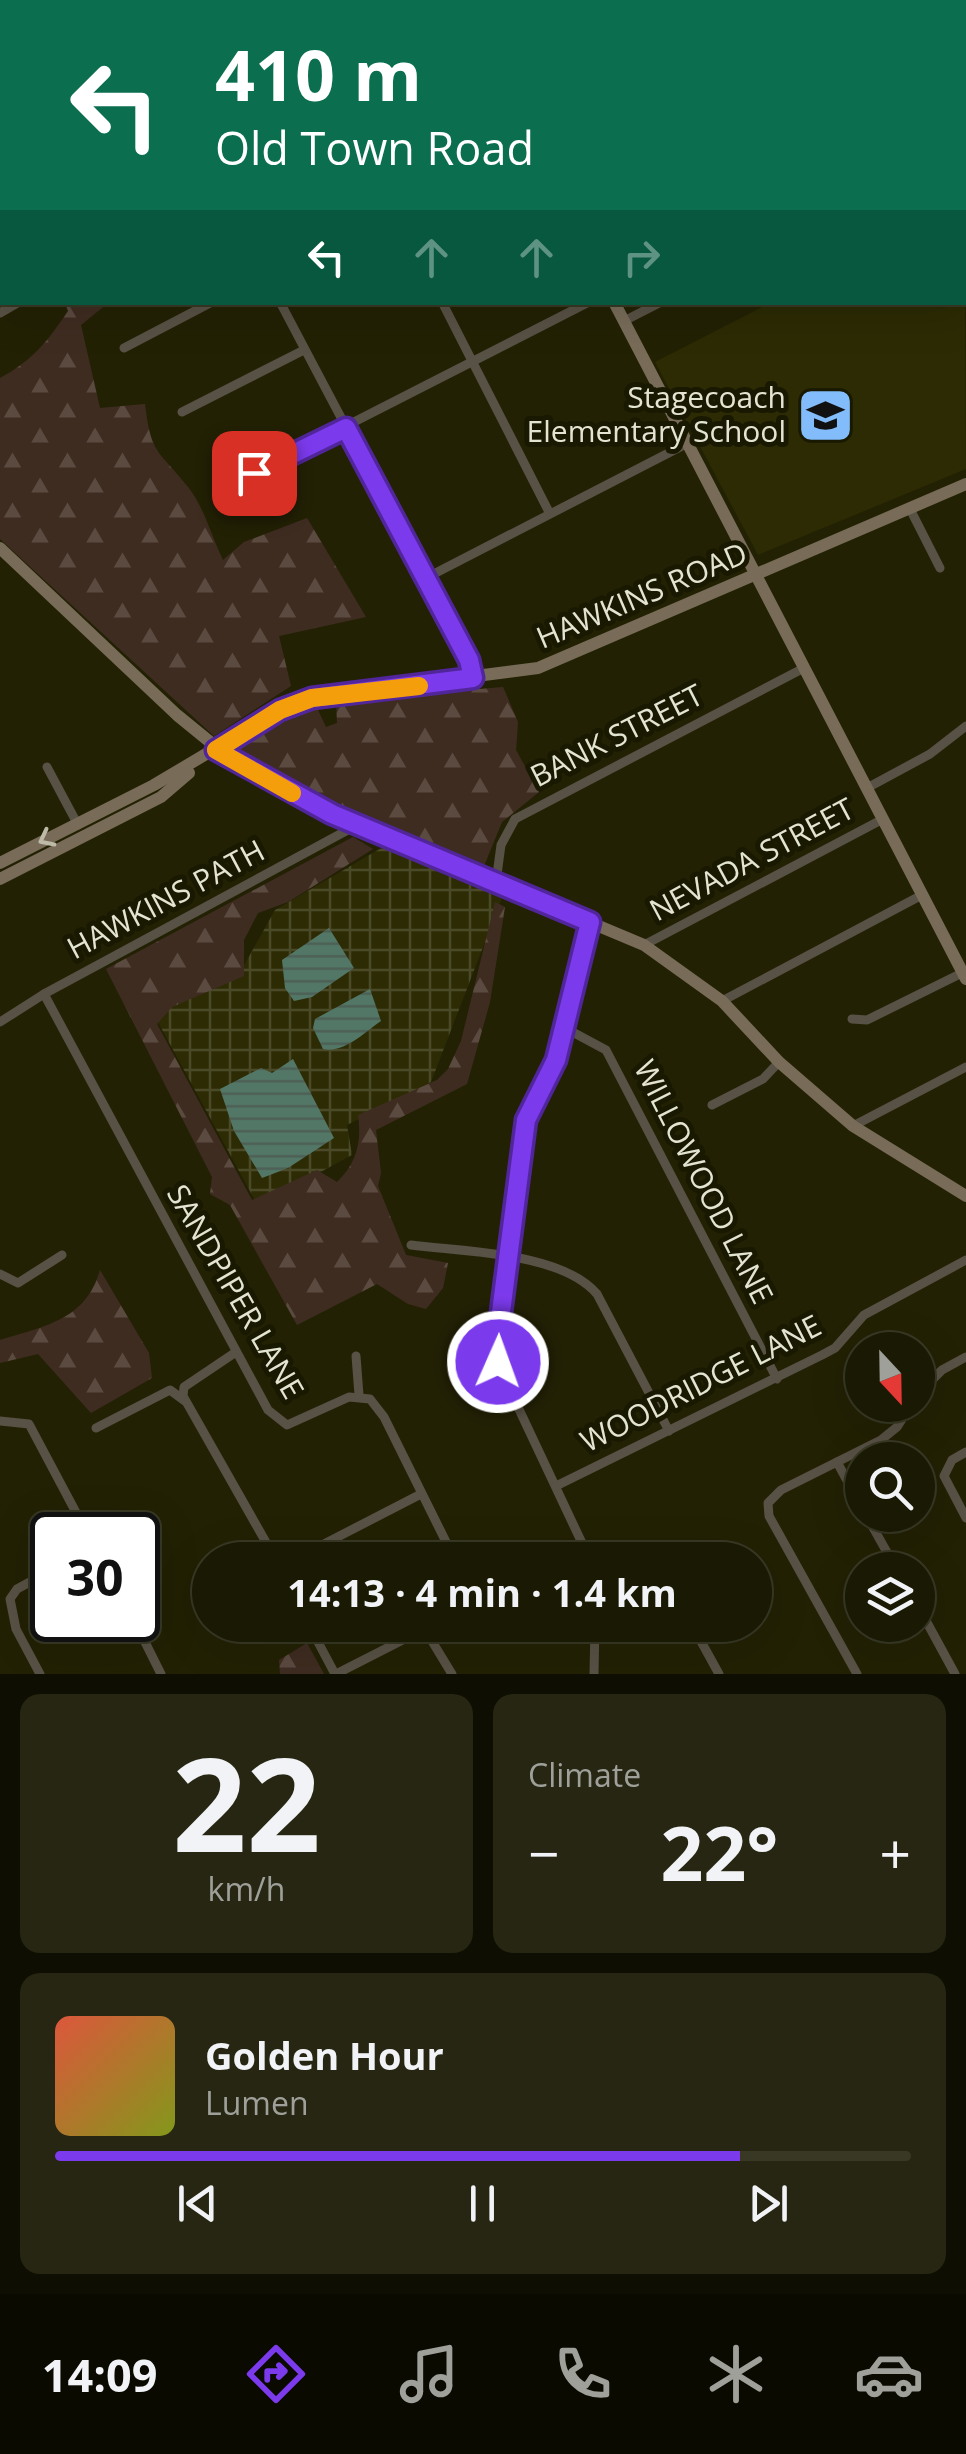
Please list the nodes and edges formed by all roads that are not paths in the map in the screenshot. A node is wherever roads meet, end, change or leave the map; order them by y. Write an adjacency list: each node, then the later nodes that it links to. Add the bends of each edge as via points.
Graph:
1 (206, 305): 8 (street)
2 (282, 305): 9 (street)
3 (444, 305): 10 (street)
4 (583, 305): 10 (street)
5 (616, 305): 7 (street)
6 (655, 305): 7 (street)
7 (624, 321): 13 (street)
8 (124, 348)
9 (304, 350): 11 (street); 12 (street)
10 (472, 360): 12 (street); 17 (street)
11 (182, 412)
12 (346, 428): 14 (street); 21 (street)
13 (686, 444): 17 (street); 20 (street)
14 (254, 473)
15 (966, 484): 16 (street, HAWKINS ROAD)
16 (910, 509): 19 (street); 20 (street, HAWKINS ROAD)
17 (549, 512): 21 (street)
18 (0, 548): 25 (street)
19 (940, 568)
20 (756, 576): 22 (street); 23 (street, HAWKINS ROAD, via 538,668)
21 (424, 579): 23 (street)
22 (802, 669): 27 (street); 34 (street, BANK STREET, via 515,819 501,845)
23 (473, 678): 25 (street, HAWKINS ROAD, via 312,698)
24 (966, 726): 27 (street)
25 (216, 750): 29 (street); 30 (street); 31 (street, via 161,796)
26 (47, 767): 29 (street)
27 (868, 788): 28 (street)
28 (883, 819): 35 (street); 37 (street, NEVADA STREET)
29 (77, 823): 31 (street); 32 (street, one-way to 32)
30 (357, 825): 34 (street); 39 (street, HAWKINS PATH)
31 (85, 836): 33 (street)
32 (0, 863)
33 (0, 878)
34 (496, 882): 36 (street)
35 (922, 895): 38 (street); 40 (street)
36 (590, 922): 37 (street); 43 (street)
37 (644, 945): 40 (street)
38 (964, 971): 41 (street, via 867,1020)
39 (44, 994): 42 (street, HAWKINS PATH); 54 (street, SANDPIPER LANE)
40 (722, 1001): 44 (street)
41 (852, 1019)
42 (0, 1022)
43 (565, 1028): 51 (street, via 526,1120); 58 (street, WILLOWOOD LANE, via 606,1050)
44 (779, 1062): 46 (street, via 764,1079); 47 (street)
45 (966, 1067): 47 (street)
46 (712, 1105)
47 (853, 1126): 48 (street)
48 (966, 1196)
49 (411, 1245): 51 (street)
50 (62, 1255): 53 (street, via 18,1283)
51 (507, 1258): 64 (street, via 570,1271 588,1284); 68 (street, via 498,1362)
52 (966, 1260): 58 (street, WOODRIDGE LANE, via 864,1315 835,1348)
53 (0, 1274)
54 (236, 1352): 59 (street, SANDPIPER LANE, via 268,1410 287,1425); 60 (street, via 188,1382)
55 (356, 1356): 59 (street)
56 (966, 1357): 57 (street)
57 (935, 1377)
58 (777, 1379): 64 (street, WOODRIDGE LANE)
59 (360, 1395): 69 (street, via 384,1416)
60 (184, 1401): 63 (street, via 170,1390); 72 (street)
61 (0, 1420): 70 (street, via 30,1424)
62 (899, 1422): 66 (street)
63 (96, 1428)
64 (670, 1431): 68 (street, WOODRIDGE LANE)
65 (966, 1452): 71 (street, via 944,1476)
66 (837, 1462): 67 (street); 90 (street, via 775,1493 767,1510)
67 (845, 1477)
68 (556, 1486): 75 (street)
69 (421, 1494): 73 (street); 74 (street)
70 (76, 1512)
71 (966, 1518)
72 (266, 1542)
73 (328, 1542)
74 (446, 1542)
75 (582, 1542)
76 (30, 1582): 84 (street, via 10,1600 16,1629)
77 (935, 1637): 91 (street)
78 (145, 1642): 85 (street)
79 (319, 1642): 86 (street)
80 (398, 1642): 86 (street)
81 (436, 1642): 87 (street)
82 (595, 1642): 88 (street)
83 (702, 1642): 89 (street)
84 (40, 1674)
85 (161, 1674)
86 (335, 1674)
87 (452, 1674)
88 (594, 1674)
89 (720, 1674)
90 (857, 1674)
91 (955, 1674)

